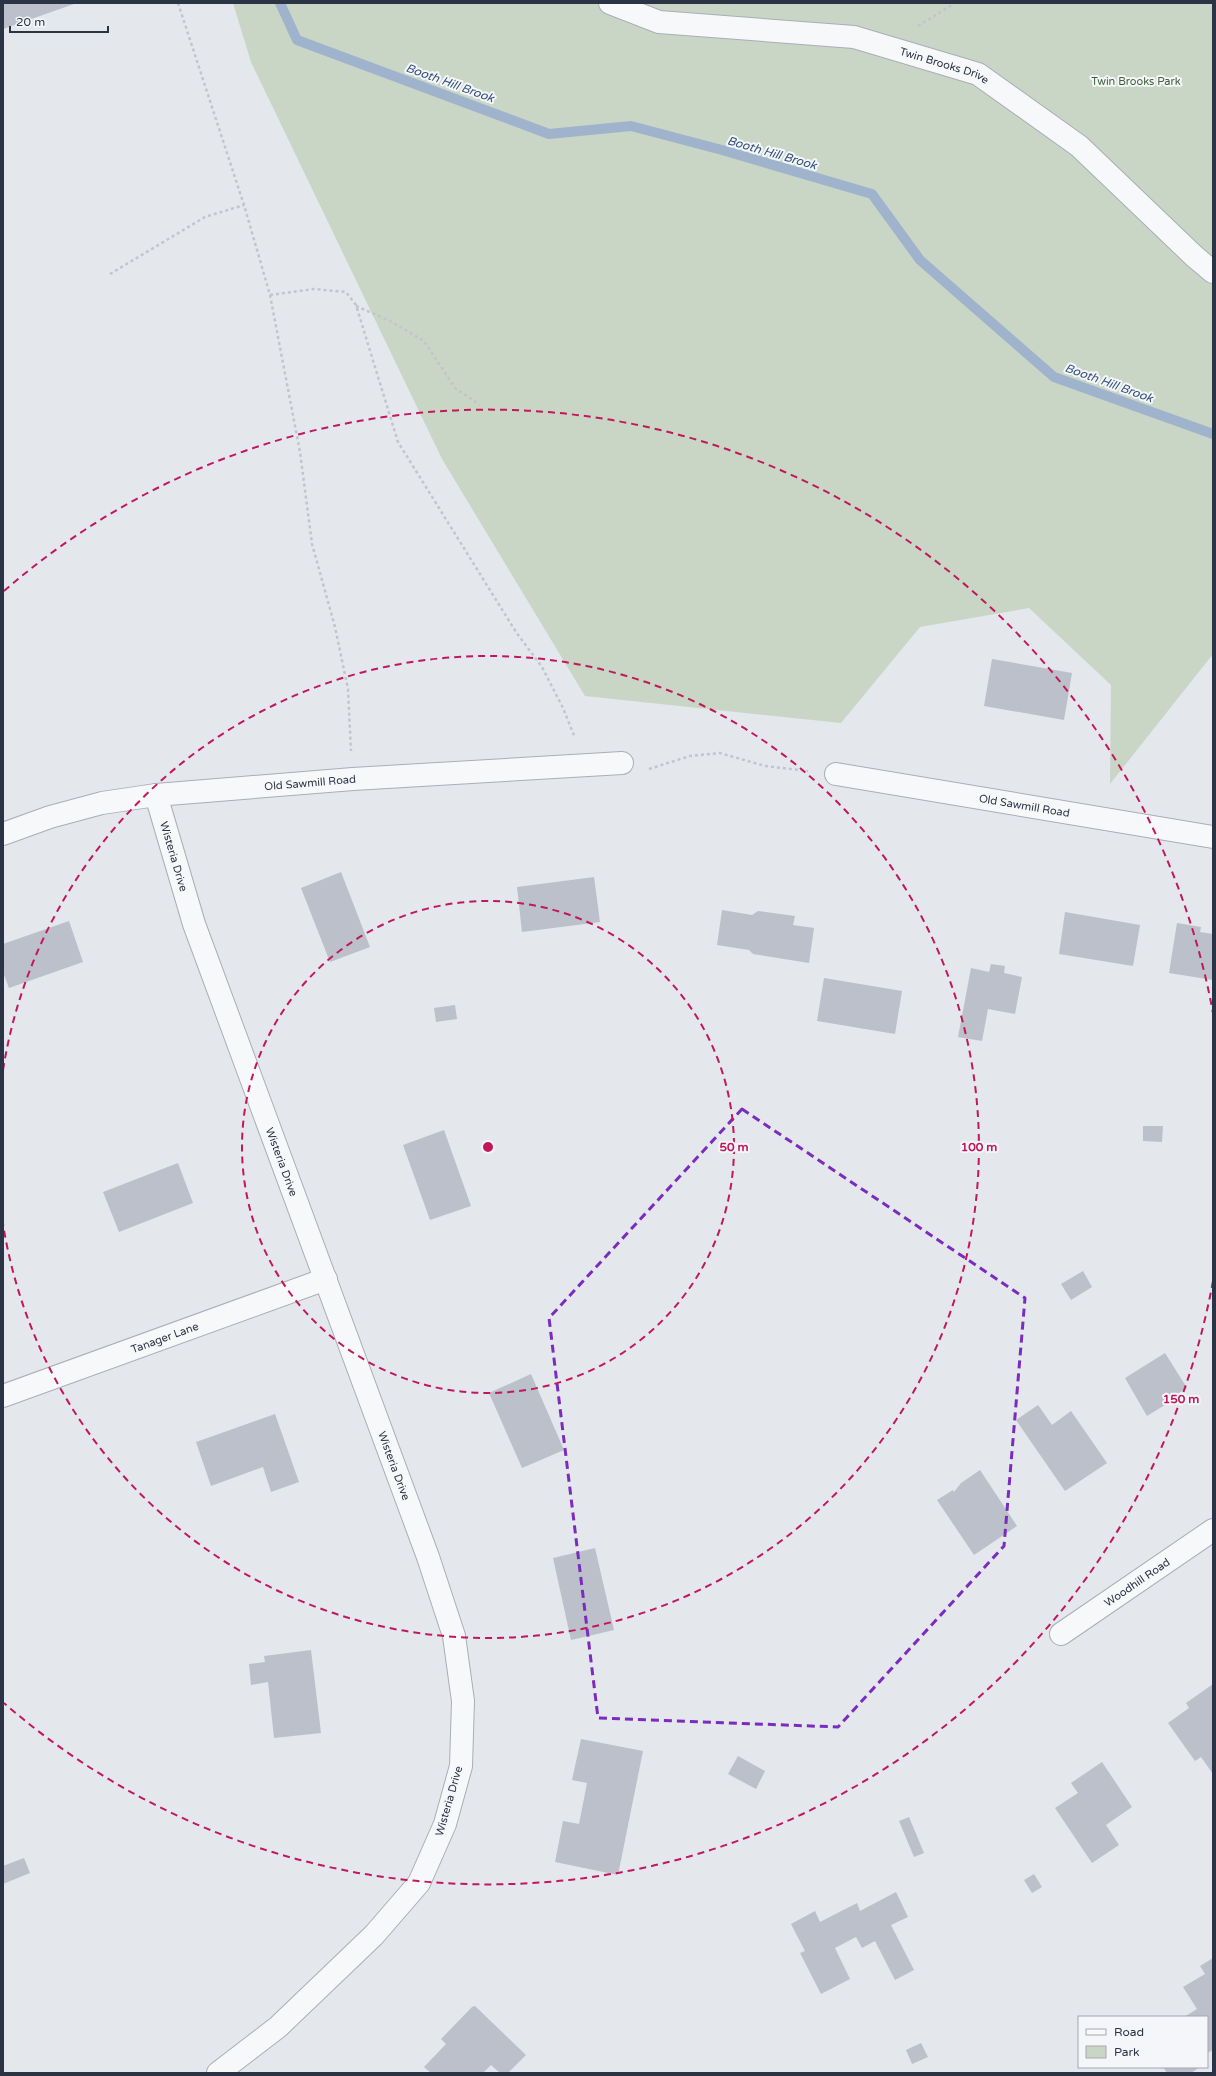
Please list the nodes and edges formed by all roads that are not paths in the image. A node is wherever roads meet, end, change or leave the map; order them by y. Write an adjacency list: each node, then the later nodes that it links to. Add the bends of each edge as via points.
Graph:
1 (610, 3): 2 (street, Twin Brooks Drive, via 659,22 854,36 978,74 1079,146)
2 (1213, 272)
3 (622, 763): 5 (street, Old Sawmill Road)
4 (836, 774): 7 (street, Old Sawmill Road)
5 (156, 795): 6 (street, Old Sawmill Road, via 102,803 50,817); 8 (street, Wisteria Drive, via 194,924)
6 (3, 834)
7 (1213, 837)
8 (326, 1279): 9 (street, Tanager Lane); 12 (street, Wisteria Drive, via 428,1557 454,1636 463,1701 461,1766 445,1824 419,1883 374,1935 278,2027)
9 (3, 1396)
10 (1213, 1530): 11 (street, Woodhill Road)
11 (1061, 1634)
12 (218, 2073)

